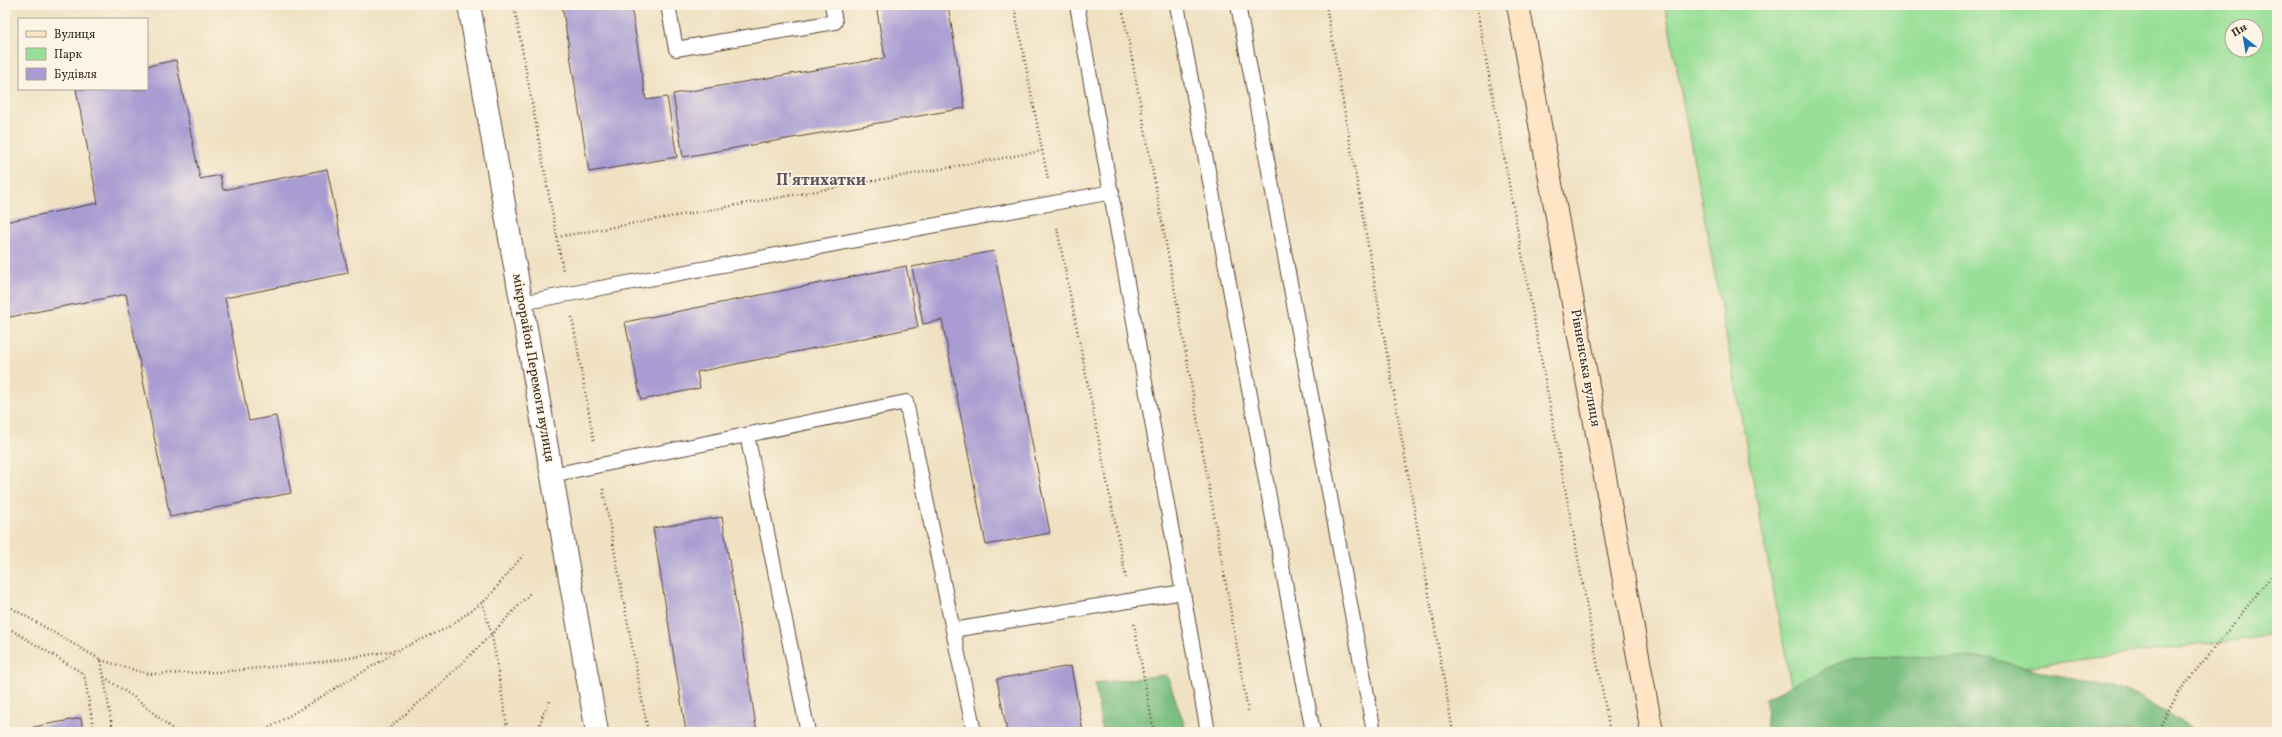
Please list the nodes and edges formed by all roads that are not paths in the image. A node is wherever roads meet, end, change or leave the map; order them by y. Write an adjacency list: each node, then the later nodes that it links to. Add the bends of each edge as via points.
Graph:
1 (469, 5): 9 (street, мікрорайон Перемоги вулиця)
2 (668, 5): 3 (lane, via 676,49 835,22)
3 (832, 5)
4 (1077, 5): 8 (lane)
5 (1177, 5): 18 (lane)
6 (1238, 5): 19 (lane)
7 (1518, 5): 20 (main road, Рівненська вулиця)
8 (1112, 192): 9 (lane); 12 (lane)
9 (521, 302): 11 (street, мікрорайон Перемоги вулиця)
10 (747, 435): 11 (lane); 13 (lane, via 906,402); 15 (lane)
11 (552, 475): 14 (street, мікрорайон Перемоги вулиця)
12 (1183, 592): 13 (lane); 17 (lane)
13 (953, 630): 16 (lane)
14 (597, 732)
15 (808, 732)
16 (974, 732)
17 (1208, 732)
18 (1312, 732)
19 (1374, 732)
20 (1652, 732)

